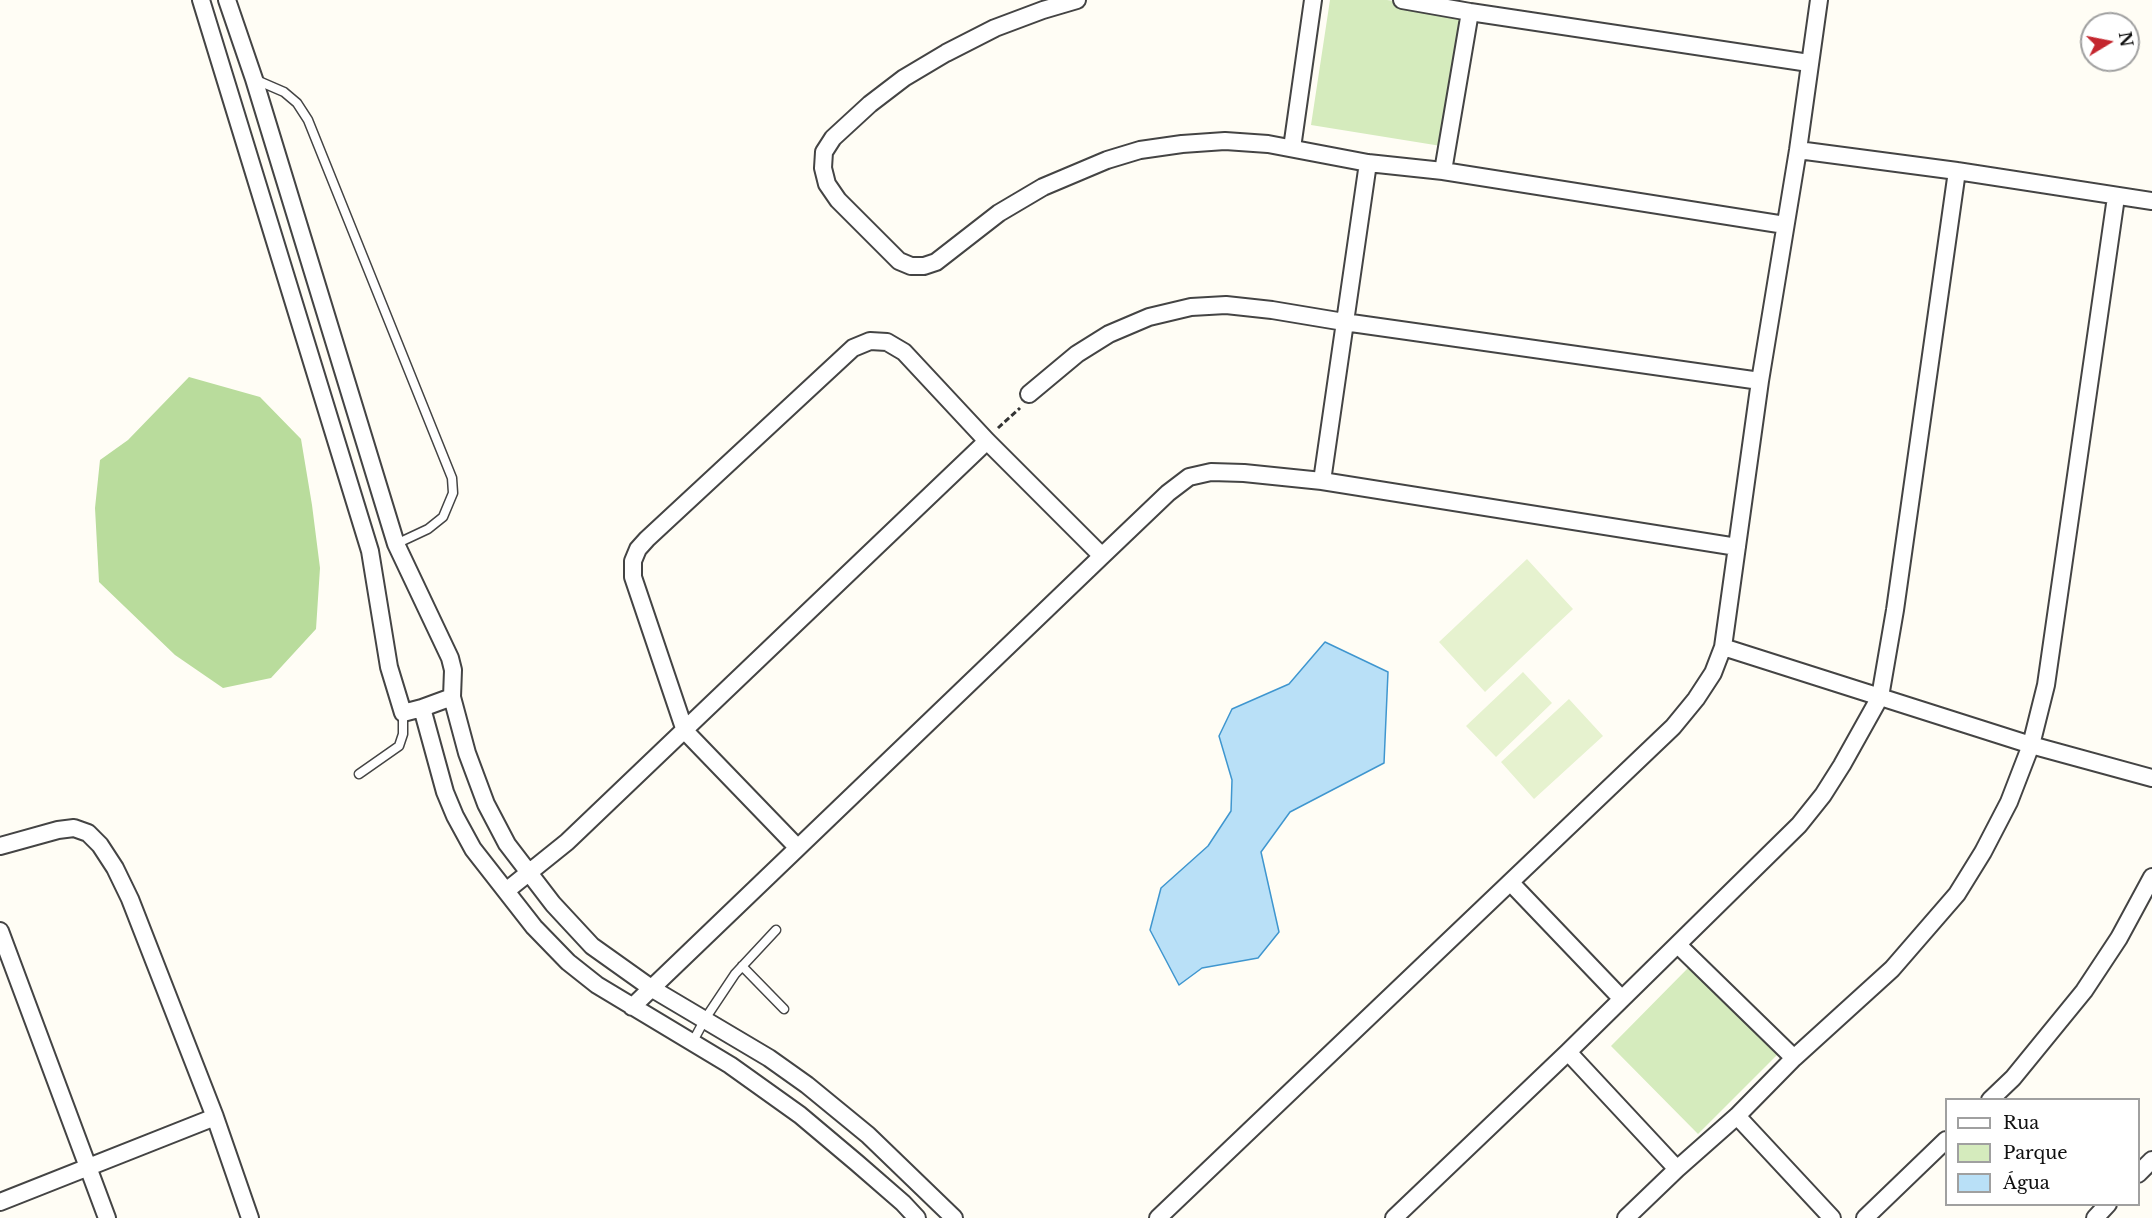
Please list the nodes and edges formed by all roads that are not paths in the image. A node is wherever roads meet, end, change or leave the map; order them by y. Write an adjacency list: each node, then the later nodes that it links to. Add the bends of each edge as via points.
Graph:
1 (201, 0): 8 (street)
2 (1077, 0): 11 (street, via 994,28 946,53 887,91 832,138 824,152 827,184 899,261 911,266 936,262 999,213 1043,186 1140,150 1225,141)
3 (1313, 0): 11 (street)
4 (1402, 0): 7 (street)
5 (1819, 0): 9 (street)
6 (229, 5): 8 (street); 10 (street)
7 (1470, 12): 9 (street); 14 (street)
8 (206, 19): 26 (street)
9 (1809, 63): 12 (street)
10 (254, 79): 24 (street); 24 (lane, via 284,92 308,120 450,471 453,493 443,517)
11 (1293, 147): 13 (street)
12 (1798, 150): 15 (street); 18 (street)
13 (1368, 163): 14 (street); 19 (street)
14 (1443, 171): 18 (street)
15 (1957, 171): 16 (street); 30 (street)
16 (2116, 196): 17 (street); 34 (street, via 2046,685)
17 (2152, 201)
18 (1785, 225): 20 (street)
19 (1344, 322): 20 (street); 21 (street, via 1226,305 1191,307 1149,317 1109,334 1077,354); 23 (street)
20 (1760, 381): 25 (street)
21 (1029, 394)
22 (987, 441): 27 (street); 33 (street); 33 (street, via 904,352 887,342 870,341 853,348 647,538 633,561 633,577)
23 (1322, 481): 25 (street); 27 (street, via 1211,472 1189,477)
24 (396, 544): 26 (street); 29 (street, via 450,658)
25 (1737, 547): 28 (street)
26 (370, 551): 32 (street, via 389,667)
27 (1102, 556): 38 (street)
28 (1724, 647): 30 (street); 41 (street, via 1713,673 1673,727)
29 (452, 697): 31 (street); 39 (street, via 486,804 507,844)
30 (1880, 697): 34 (street); 45 (street, via 1842,765 1799,825)
31 (422, 708): 32 (street); 42 (street, via 435,761 455,816 473,849)
32 (402, 713): 35 (lane, via 399,746)
33 (685, 731): 38 (street); 39 (street)
34 (2031, 746): 36 (street); 54 (street, via 2009,802 1957,894 1892,969)
35 (358, 774)
36 (2152, 777)
37 (0, 846): 57 (street, via 74,828 88,833 100,845 129,899)
38 (797, 847): 47 (street)
39 (530, 873): 42 (street); 47 (street, via 592,946)
40 (2152, 877): 55 (street, via 2084,991)
41 (1511, 883): 48 (street); 69 (street)
42 (506, 891): 49 (street, via 568,962)
43 (776, 930): 46 (lane)
44 (0, 931): 60 (street)
45 (1678, 945): 48 (street); 54 (street)
46 (742, 966): 50 (lane); 51 (lane)
47 (651, 988): 49 (street); 51 (street)
48 (1621, 998): 53 (street)
49 (632, 1007): 52 (street)
50 (784, 1010)
51 (705, 1019): 52 (lane); 68 (street, via 769,1058 828,1101)
52 (692, 1043): 67 (street, via 800,1115)
53 (1568, 1052): 61 (street); 70 (street)
54 (1794, 1058): 56 (street)
55 (1992, 1098)
56 (1737, 1116): 61 (street); 72 (street)
57 (215, 1118): 60 (street); 66 (street)
58 (1945, 1142): 73 (street)
59 (2152, 1160): 62 (street)
60 (89, 1168): 63 (street); 65 (street)
61 (1677, 1169): 71 (street)
62 (2140, 1173)
63 (0, 1202)
64 (2106, 1206): 74 (street)
65 (107, 1218)
66 (250, 1218)
67 (917, 1218)
68 (954, 1218)
69 (1158, 1218)
70 (1394, 1218)
71 (1626, 1218)
72 (1832, 1218)
73 (1865, 1218)
74 (2095, 1218)

